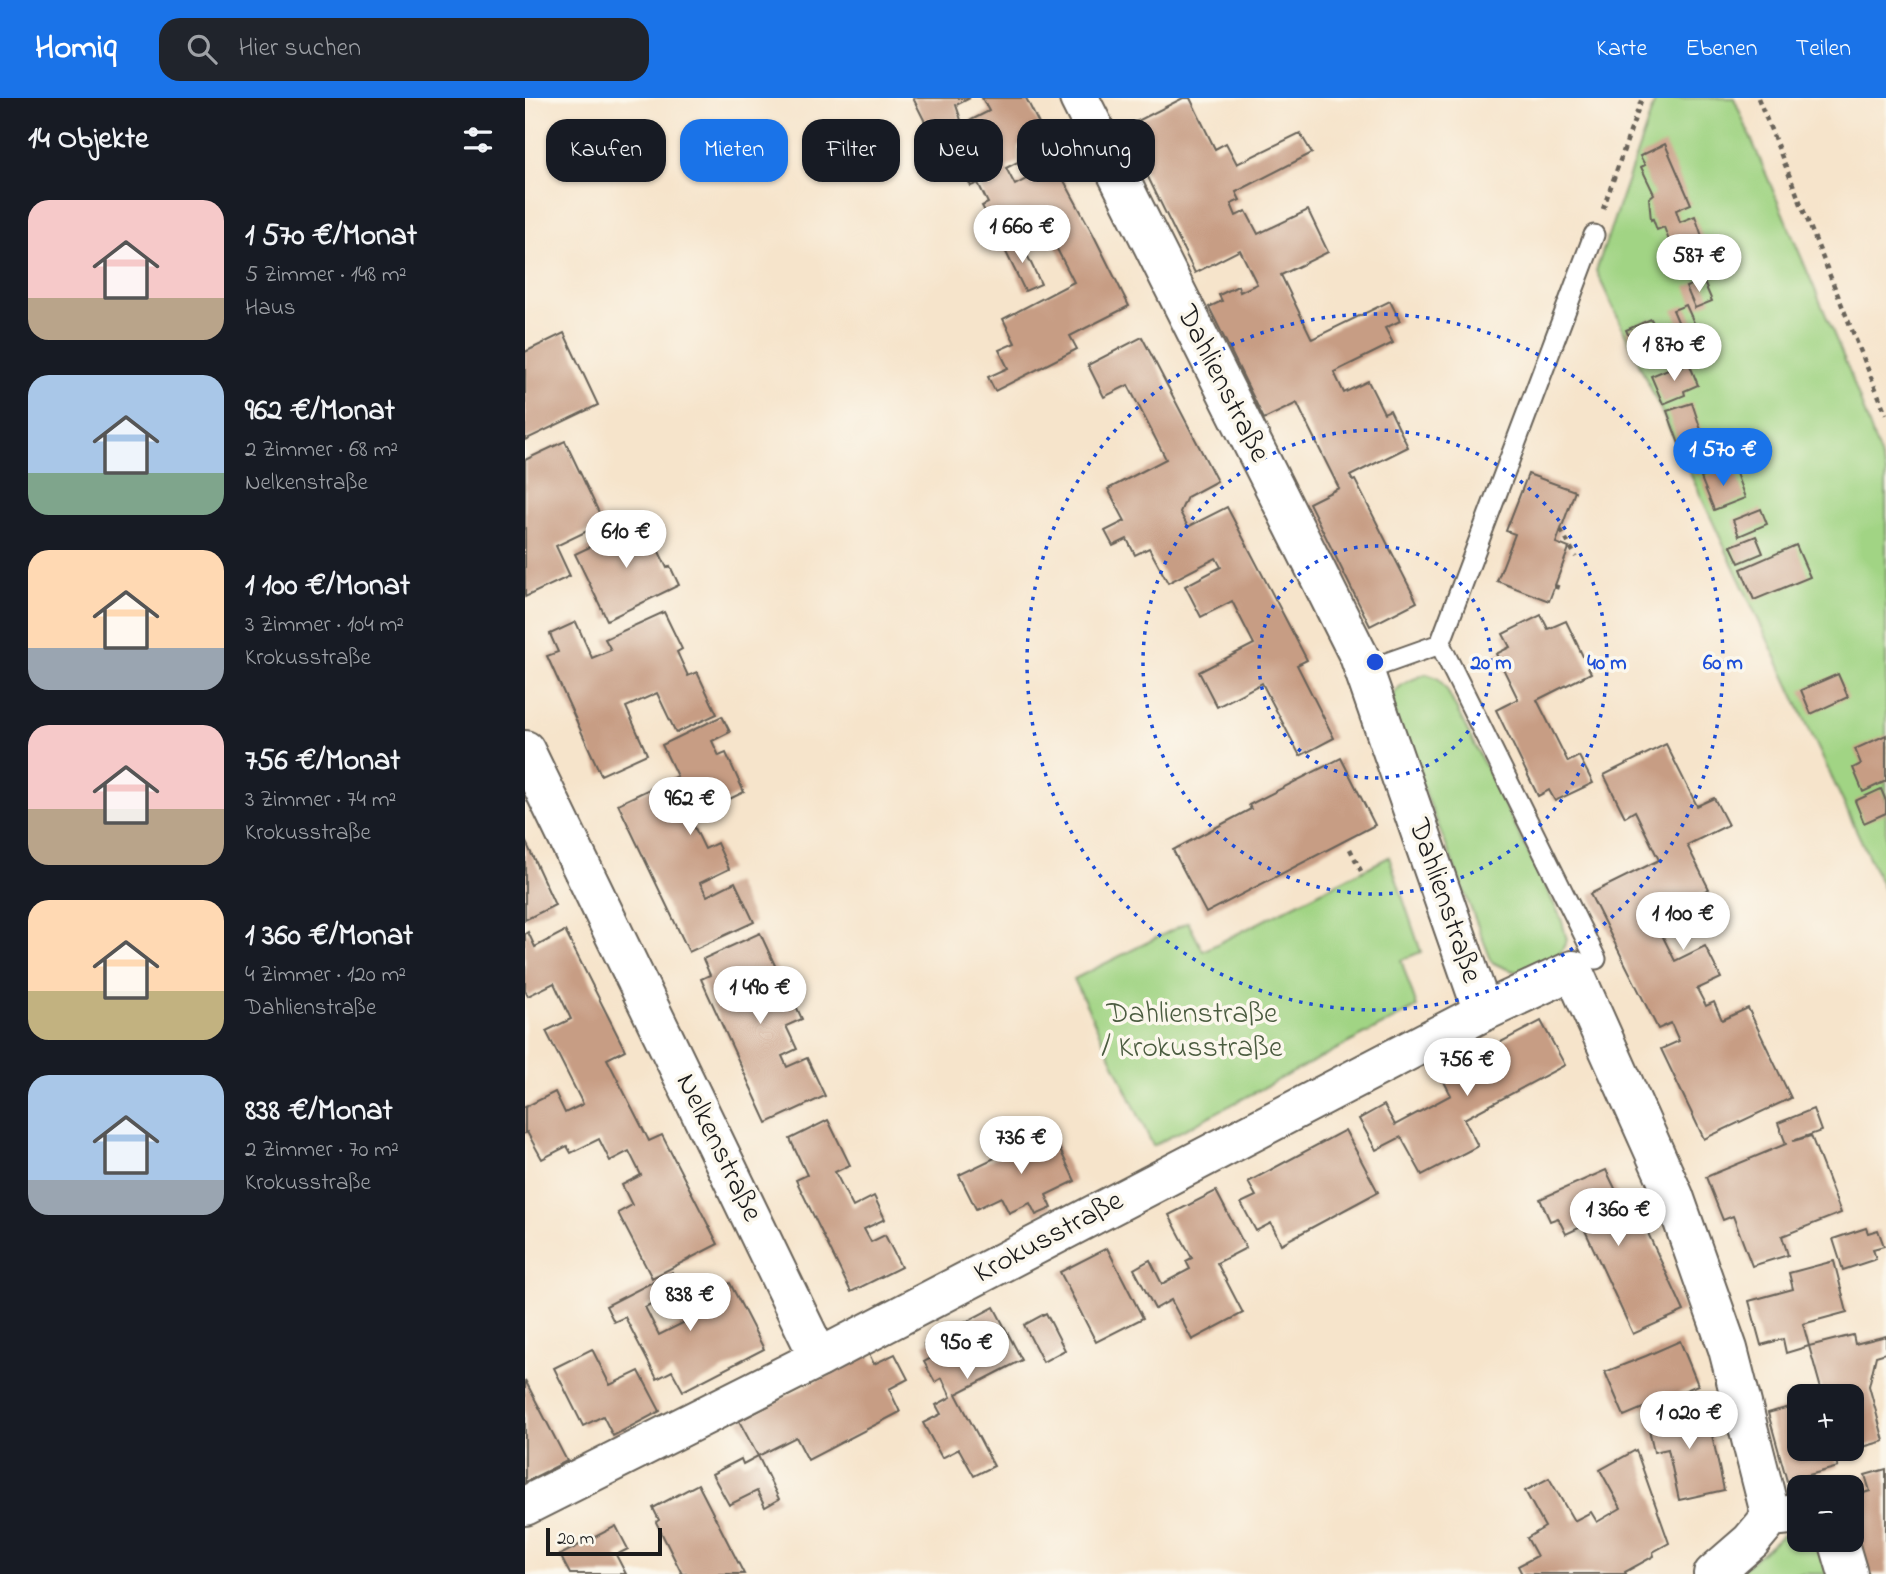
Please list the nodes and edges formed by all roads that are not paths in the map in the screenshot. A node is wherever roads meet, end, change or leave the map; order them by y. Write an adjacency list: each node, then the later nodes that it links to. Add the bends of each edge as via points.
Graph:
1 (1079, 98): 4 (street, Dahlienstraße)
2 (1594, 235): 3 (lane)
3 (1440, 644): 4 (lane); 6 (lane)
4 (1364, 671): 7 (street, Dahlienstraße)
5 (525, 750): 8 (street, Nelkenstraße)
6 (1584, 965): 7 (street, Krokusstraße); 10 (street, via 1591,1009 1678,1209)
7 (1483, 1012): 8 (street, Krokusstraße)
8 (819, 1358): 9 (street, Krokusstraße)
9 (525, 1506)
10 (1785, 1516): 12 (street)
11 (1842, 1552): 13 (street)
12 (1713, 1574)
13 (1848, 1574)

